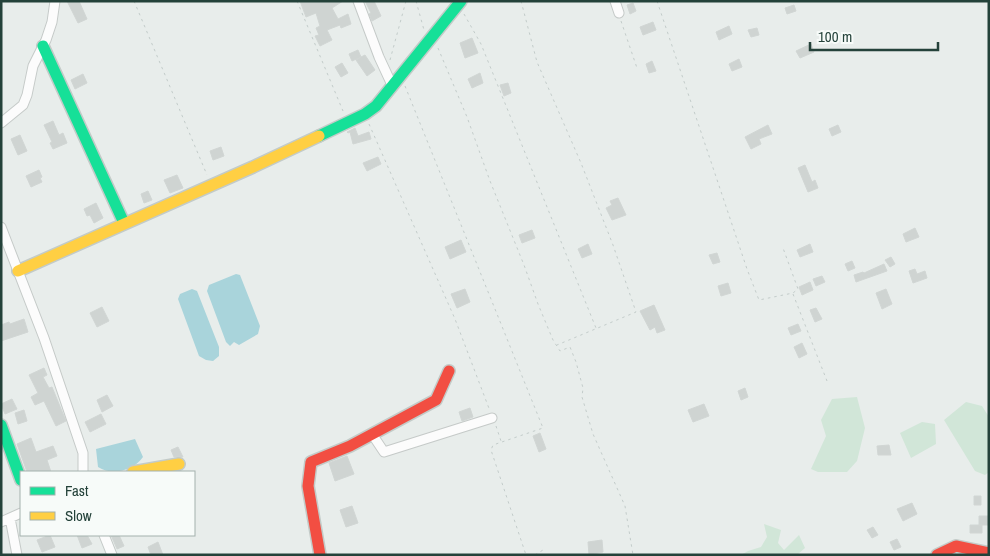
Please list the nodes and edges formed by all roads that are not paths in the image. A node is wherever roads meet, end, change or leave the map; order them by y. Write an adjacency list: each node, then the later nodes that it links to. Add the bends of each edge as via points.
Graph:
1 (55, 1): 6 (street, via 52,22)
2 (358, 1): 7 (street, via 386,72)
3 (615, 1): 5 (street)
4 (460, 3): 7 (street)
5 (618, 13)
6 (43, 46): 8 (street, via 33,66 23,104); 9 (street)
7 (396, 81): 9 (street, via 376,106 365,114)
8 (1, 123)
9 (124, 223): 11 (street)
10 (1, 227): 11 (street)
11 (18, 270): 17 (street, via 83,453)
12 (450, 371): 15 (street, via 436,400)
13 (492, 418): 15 (street, via 384,452)
14 (1, 425): 19 (street)
15 (372, 434): 26 (street, via 311,462 308,486)
16 (179, 464): 18 (street)
17 (84, 471)
18 (139, 471)
19 (20, 477)
20 (20, 513): 21 (street)
21 (6, 520): 24 (street)
22 (104, 536): 25 (street)
23 (989, 553): 27 (street, via 956,546)
24 (17, 555)
25 (112, 555)
26 (320, 555)
27 (937, 555)

